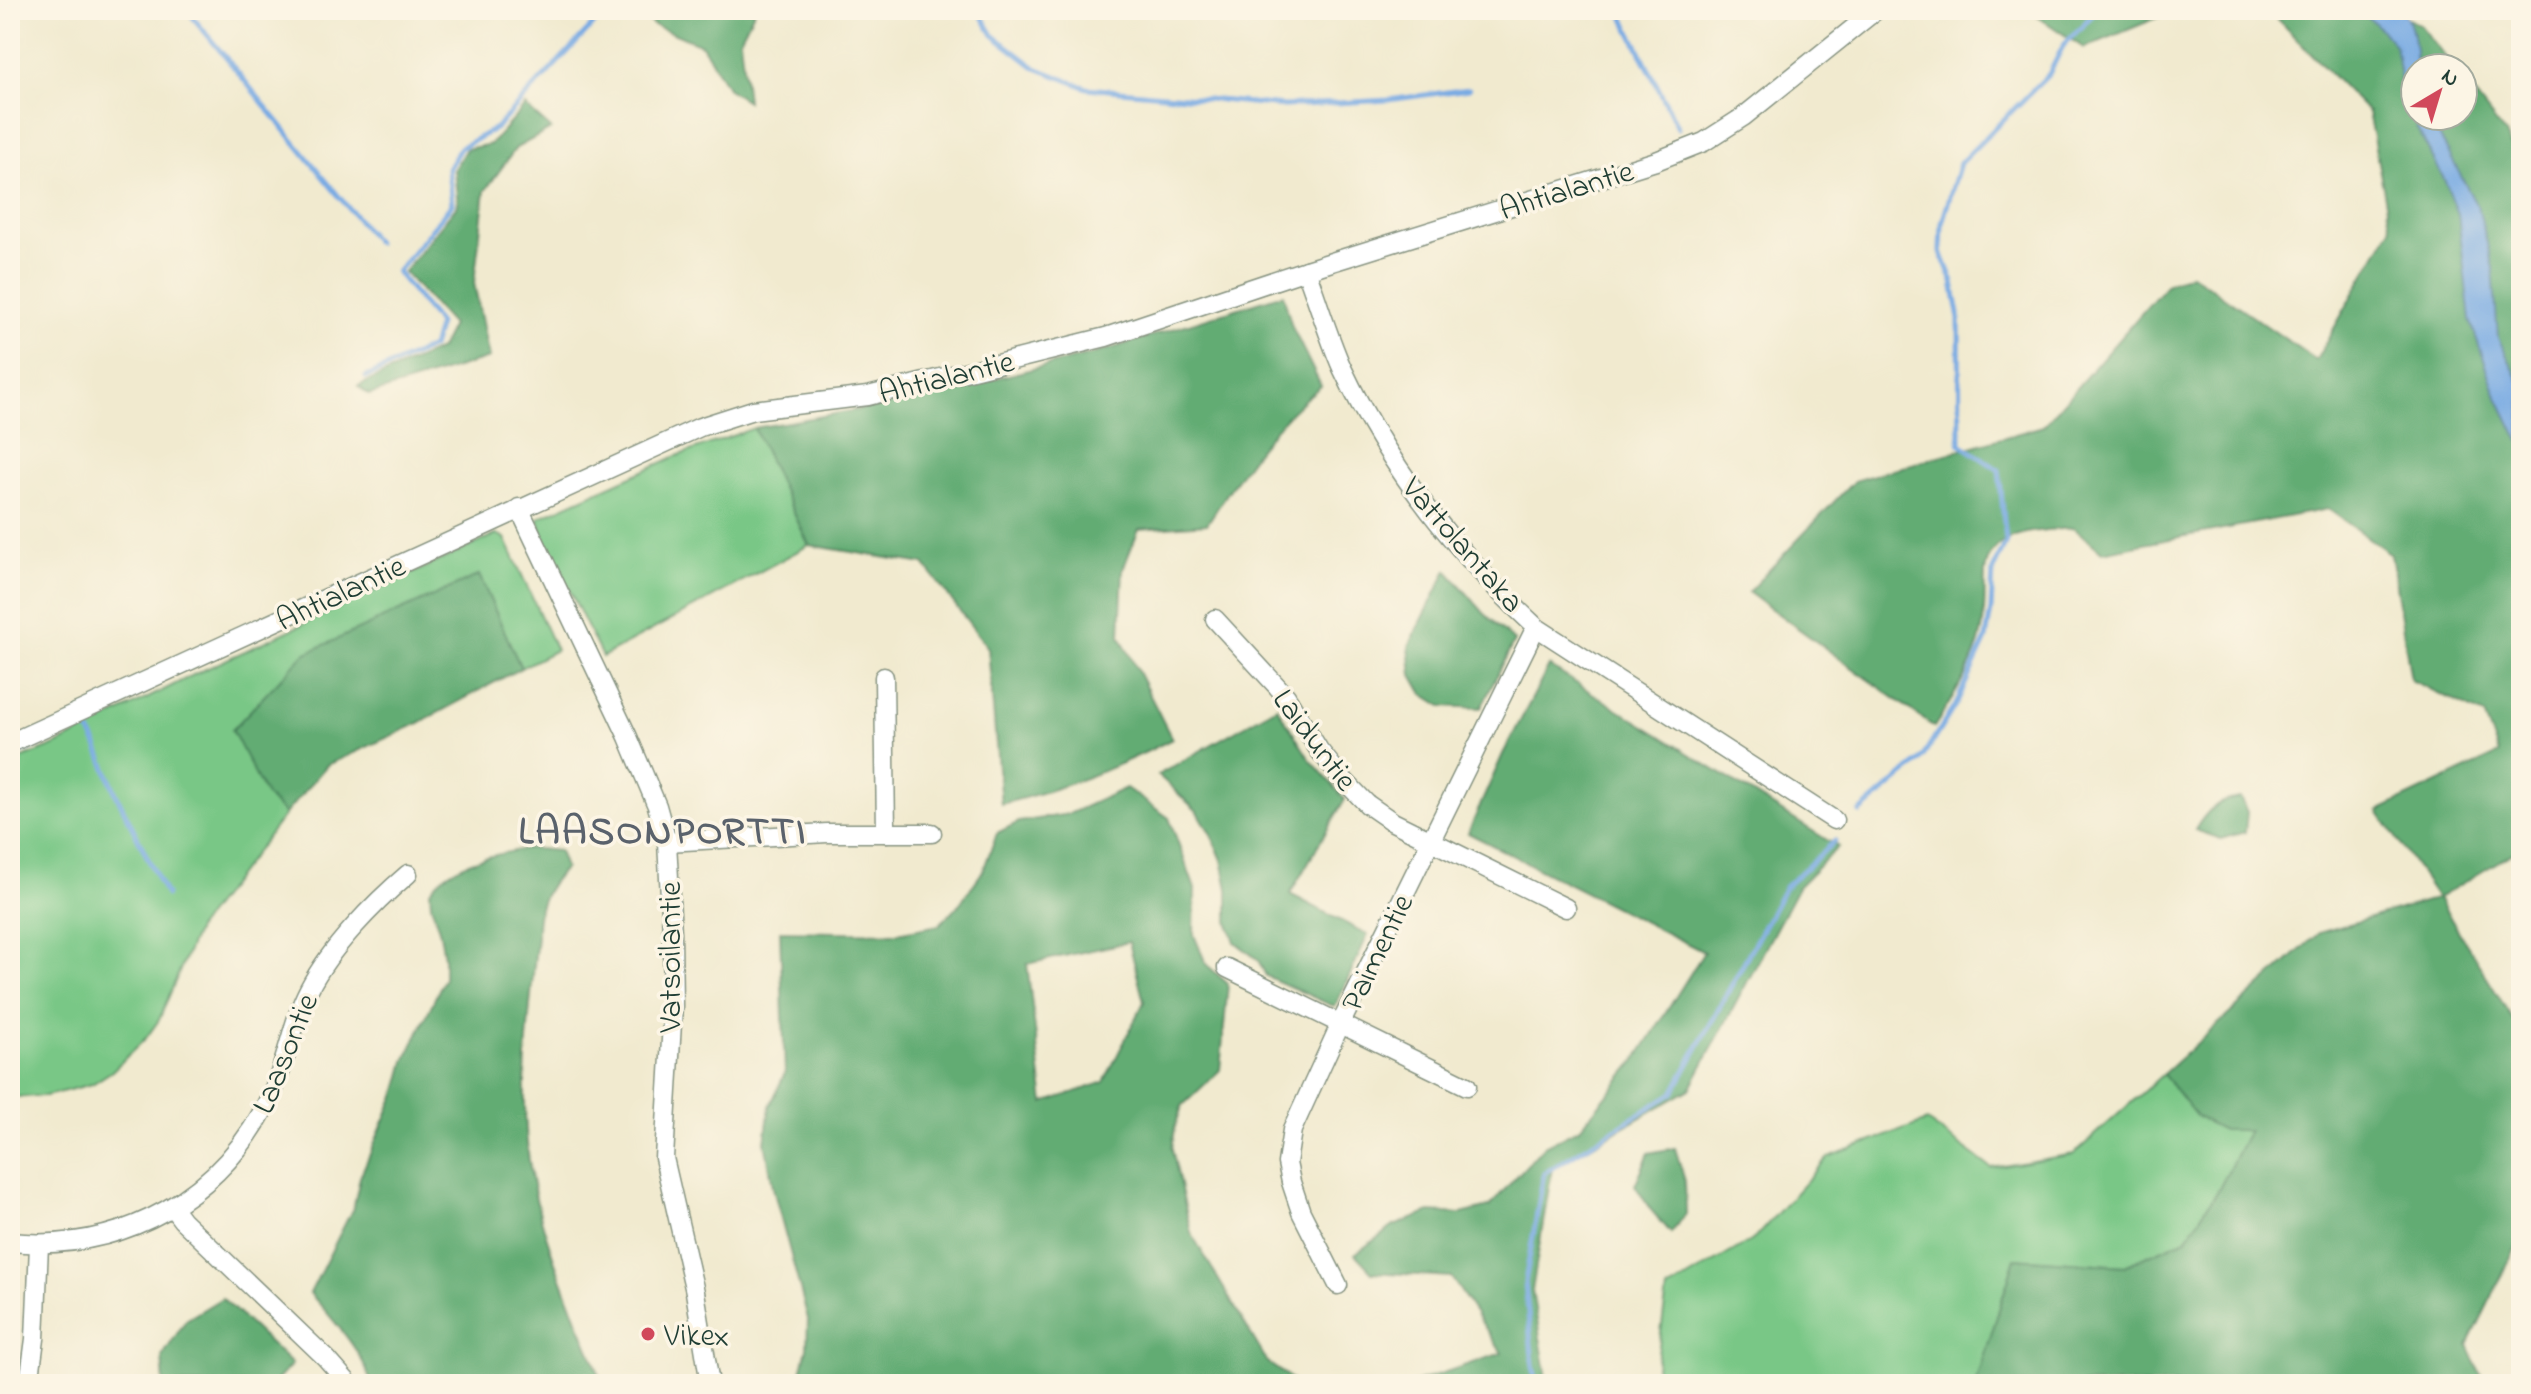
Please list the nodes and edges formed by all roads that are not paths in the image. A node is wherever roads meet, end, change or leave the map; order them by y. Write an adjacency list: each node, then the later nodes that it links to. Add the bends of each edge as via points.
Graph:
1 (1876, 10): 2 (street, Ahtialantie, via 1704,142)
2 (1306, 270): 3 (street, Ahtialantie, via 1106,337 868,396 753,410 700,427); 5 (street, Vattolantaka, via 1341,365 1409,484 1469,559)
3 (519, 508): 7 (street, Ahtialantie); 11 (street, Vatsoilantie, via 628,737)
4 (1215, 619): 12 (street, Laiduntie, via 1286,696 1319,750 1367,804)
5 (1536, 627): 8 (street, Vattolantaka); 12 (street, Paimentie)
6 (884, 677): 9 (street)
7 (10, 743)
8 (1834, 820)
9 (886, 833): 10 (street); 11 (street)
10 (932, 833)
11 (667, 842): 24 (street, Vatsoilantie, via 673,1006 664,1158)
12 (1431, 842): 14 (street, Laiduntie); 16 (street, Paimentie)
13 (408, 874): 18 (street, Laasontie, via 375,902 315,978 273,1092 243,1143 205,1184)
14 (1566, 908)
15 (1227, 968): 16 (street)
16 (1340, 1025): 17 (street); 21 (street, Paimentie, via 1292,1130 1287,1163 1301,1212)
17 (1467, 1086)
18 (173, 1208): 20 (street, Laasontie, via 97,1237); 23 (street)
19 (10, 1242): 20 (street, Laasontie)
20 (39, 1245): 22 (street)
21 (1338, 1285)
22 (29, 1384)
23 (349, 1384)
24 (710, 1384)

